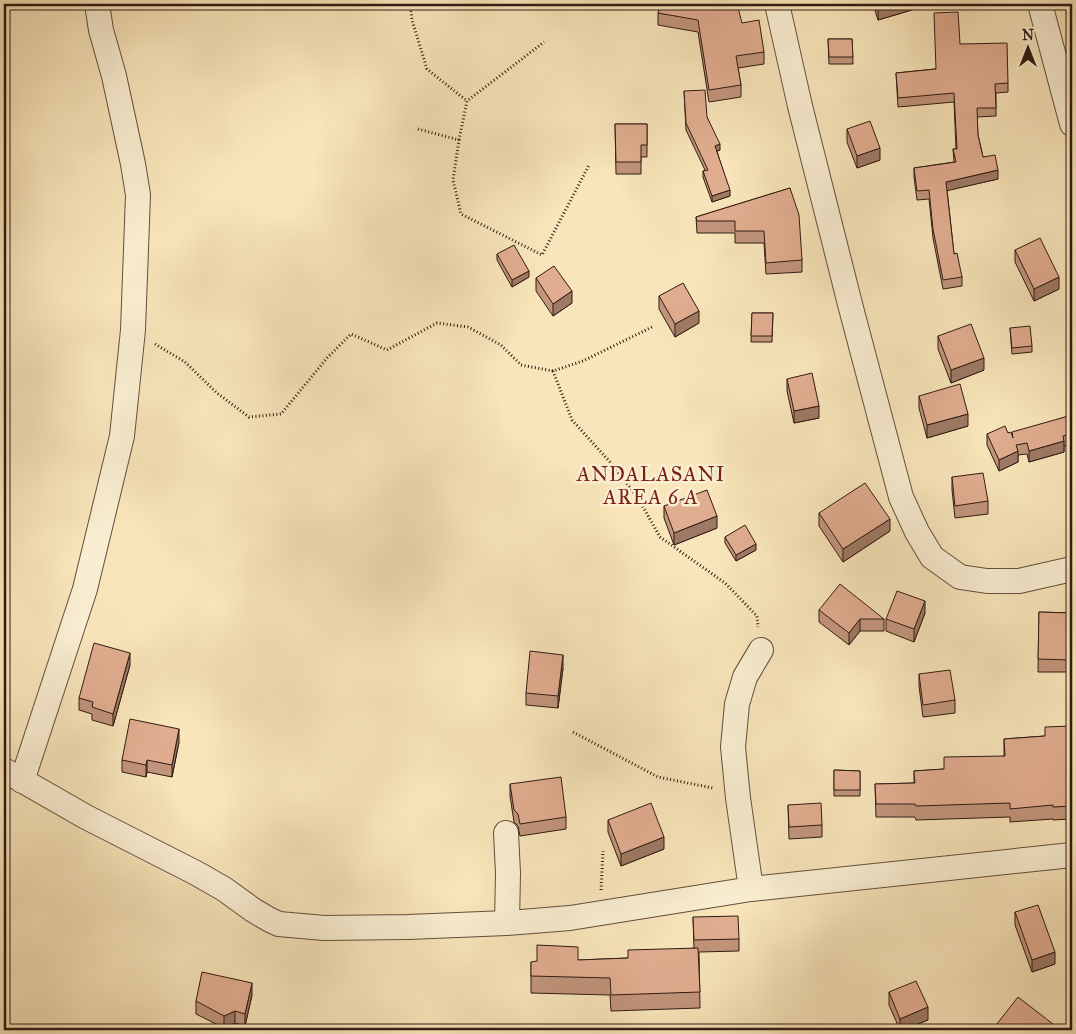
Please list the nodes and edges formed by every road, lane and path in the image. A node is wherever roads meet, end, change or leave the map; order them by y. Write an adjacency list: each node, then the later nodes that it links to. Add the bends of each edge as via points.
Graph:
1 (97, 4): 12 (street, via 138,195)
2 (410, 4): 6 (path, via 427,69)
3 (777, 4): 14 (street, via 858,336 902,497 917,532 932,557 960,577 1019,581)
4 (1040, 4): 7 (street)
5 (544, 42): 6 (path)
6 (467, 101): 9 (path)
7 (1072, 124)
8 (418, 129): 9 (path)
9 (459, 140): 10 (path, via 453,180 461,214 542,255)
10 (589, 166)
11 (652, 327): 13 (path, via 583,361)
12 (133, 330): 13 (path, via 185,362 217,393 249,417 281,414 351,334 387,350 437,323 468,327 501,345 521,365); 17 (street, via 122,436 85,589)
13 (553, 371): 15 (path, via 572,420 638,498 660,537 725,583 757,616)
14 (1072, 569)
15 (761, 650): 18 (street, via 745,677 738,704 733,747)
16 (574, 732): 18 (path, via 658,777 718,789)
17 (13, 776): 24 (street, via 196,873 279,924 324,928 408,928)
18 (738, 798): 22 (street)
19 (506, 833): 24 (street)
20 (603, 851): 23 (path)
21 (1072, 855): 22 (street)
22 (751, 889): 23 (street)
23 (600, 913): 24 (street)
24 (507, 923)

